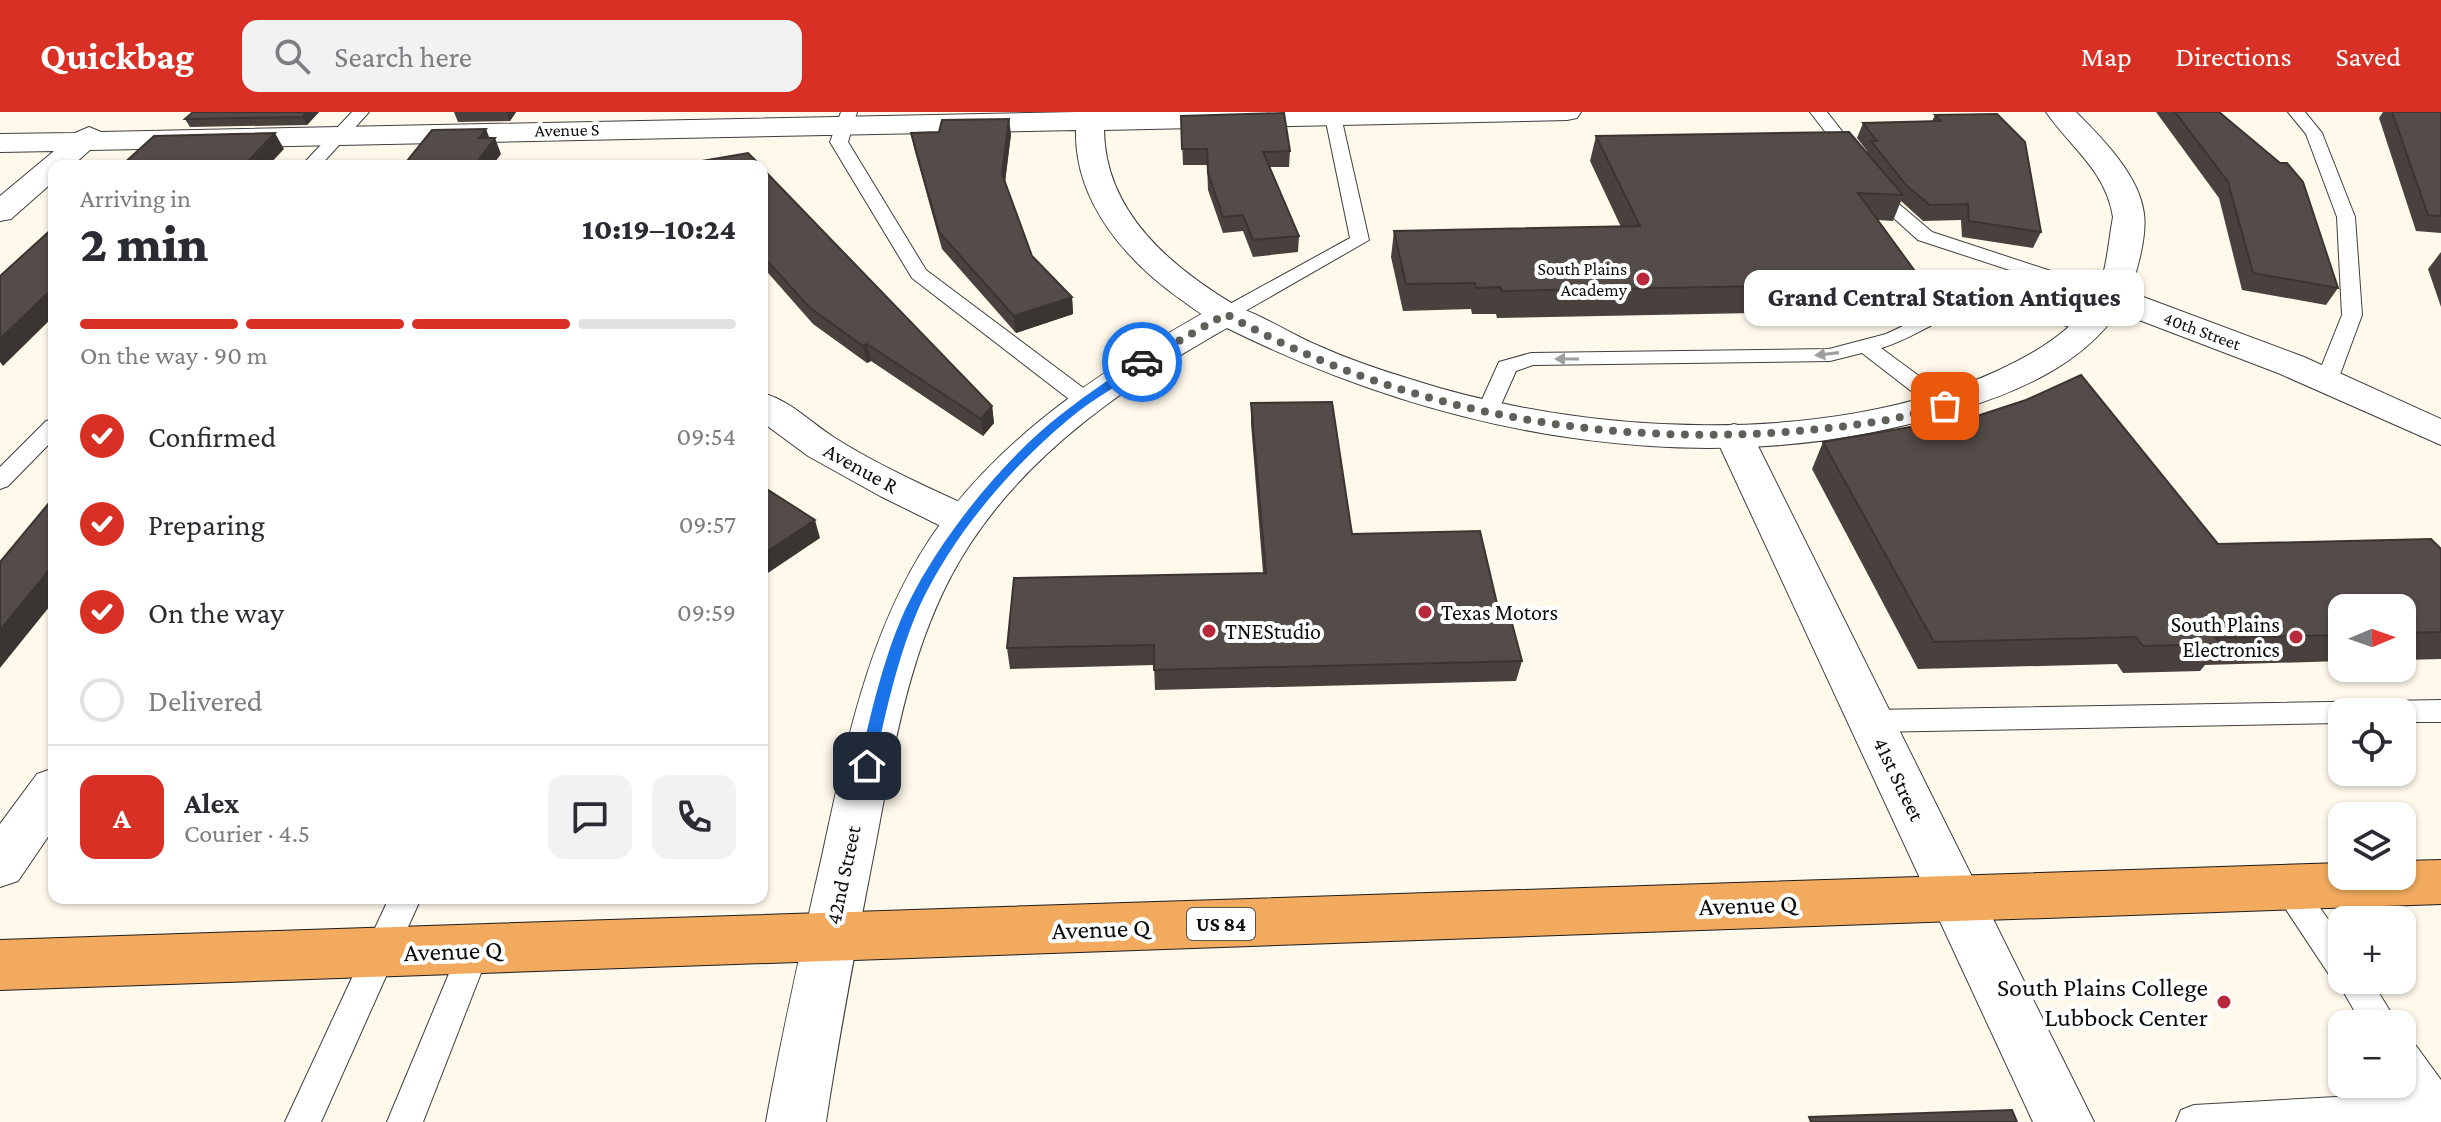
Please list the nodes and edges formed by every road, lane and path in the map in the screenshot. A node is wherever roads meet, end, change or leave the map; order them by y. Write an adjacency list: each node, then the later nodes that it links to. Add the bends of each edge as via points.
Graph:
1 (117, 112): 12 (street)
2 (361, 112): 11 (lane)
3 (1567, 112): 7 (street, Avenue S)
4 (1818, 112): 18 (lane, via 1893,208 1925,236)
5 (2060, 112): 18 (street, via 2129,204)
6 (2296, 112): 22 (lane, via 2314,133 2346,217 2352,315)
7 (1332, 114): 8 (street, Avenue S); 19 (lane, via 1360,240)
8 (1091, 116): 9 (street, Avenue S); 19 (street, via 1092,162 1108,203 1142,251)
9 (846, 118): 10 (street, Avenue S); 23 (lane, via 839,142 919,274)
10 (598, 132): 11 (street, Avenue S)
11 (340, 136): 12 (street, Avenue S); 15 (lane)
12 (82, 142): 13 (street, Avenue S); 14 (street)
13 (0, 143)
14 (61, 160)
15 (316, 160)
16 (48, 171): 17 (street)
17 (0, 212)
18 (2111, 297): 20 (street); 22 (street, 40th Street)
19 (1226, 314): 23 (street, 42nd Street, via 1145,359); 26 (street, via 1263,335 1393,388)
20 (2087, 326): 21 (lane, via 2003,301 1969,302); 24 (street, via 2024,374)
21 (1866, 346): 24 (lane); 26 (lane, one-way to 26, via 1830,355 1531,359 1507,367)
22 (2327, 380): 28 (street, 40th Street)
23 (1086, 401): 31 (street, 42nd Street, via 1064,417)
24 (1945, 406): 29 (street, via 1871,423)
25 (768, 408): 31 (street, Avenue R, via 822,447)
26 (1487, 413): 29 (street, via 1577,427)
27 (48, 432): 30 (lane)
28 (2441, 433)
29 (1734, 436): 35 (street, 41st Street)
30 (0, 481)
31 (965, 521): 42 (street, 42nd Street, via 914,604 879,709)
32 (2416, 711): 33 (lane)
33 (2441, 711)
34 (2328, 712): 35 (lane)
35 (1871, 721): 40 (street, 41st Street)
36 (48, 797): 37 (street)
37 (0, 865)
38 (2441, 882): 39 (highway, Avenue Q / US 84)
39 (2288, 887): 40 (highway, Avenue Q / US 84); 43 (lane)
40 (1957, 898): 42 (highway, Avenue Q / US 84); 53 (street, 41st Street)
41 (402, 904): 45 (lane)
42 (830, 938): 44 (highway, Avenue Q / US 84); 52 (street, 42nd Street)
43 (2328, 946)
44 (474, 950): 45 (highway, Avenue Q / US 84); 51 (lane)
45 (380, 953): 46 (highway, Avenue Q / US 84); 50 (lane)
46 (0, 965)
47 (2416, 1074): 48 (lane)
48 (2440, 1109): 49 (lane)
49 (2385, 1117): 54 (lane)
50 (303, 1122)
51 (405, 1122)
52 (796, 1122)
53 (2064, 1122)
54 (2194, 1122)

